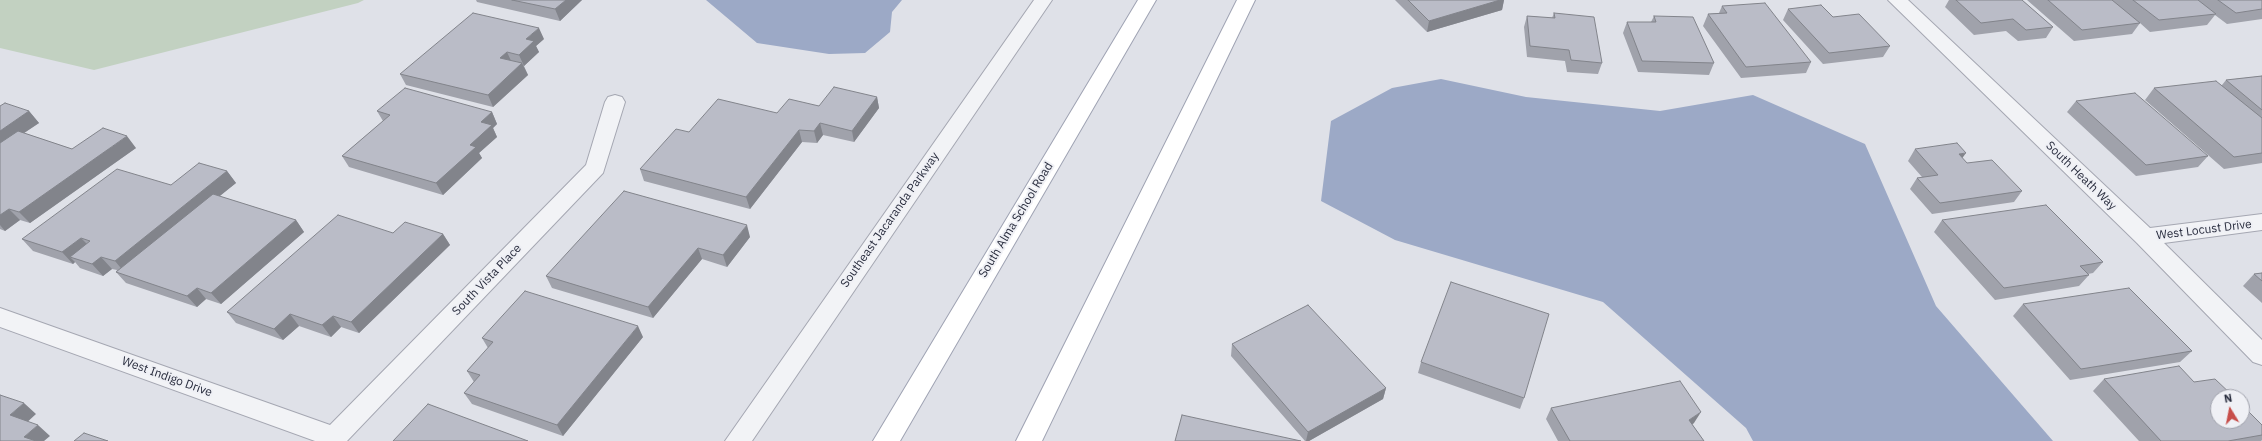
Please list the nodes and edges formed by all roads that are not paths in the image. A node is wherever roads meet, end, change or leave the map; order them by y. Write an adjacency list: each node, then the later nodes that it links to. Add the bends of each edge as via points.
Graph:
1 (1043, 0): 11 (street, Southeast Jacaranda Parkway)
2 (1147, 0): 12 (main road, South Alma School Road)
3 (1246, 0): 13 (main road)
4 (1897, 0): 7 (street, South Heath Way)
5 (615, 102): 10 (street, South Vista Place, via 596,168)
6 (2262, 222): 7 (street, West Locust Drive)
7 (2145, 237): 9 (street, South Heath Way)
8 (0, 317): 10 (street, West Indigo Drive)
9 (2262, 355)
10 (332, 439)
11 (738, 441)
12 (886, 441)
13 (1029, 441)

